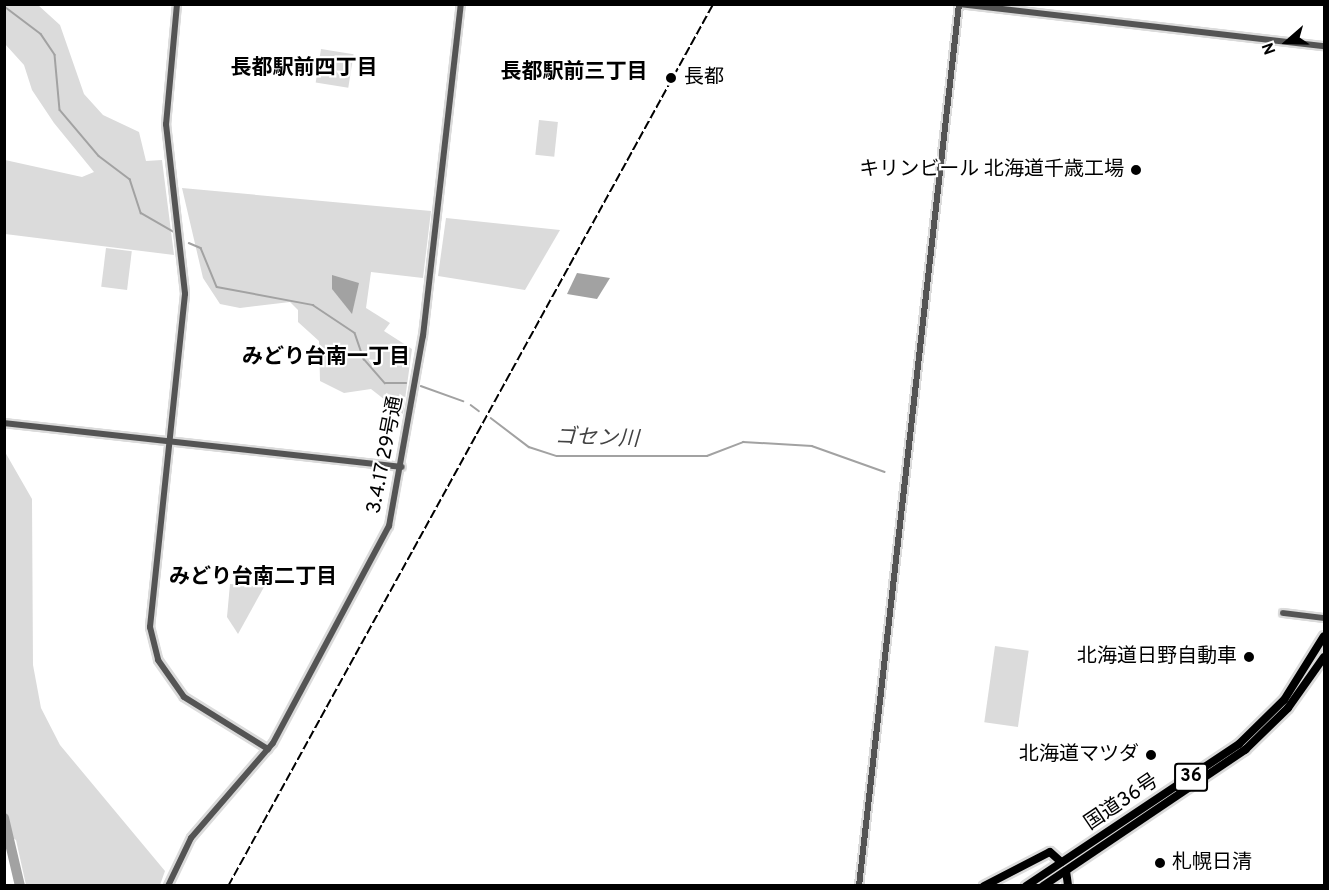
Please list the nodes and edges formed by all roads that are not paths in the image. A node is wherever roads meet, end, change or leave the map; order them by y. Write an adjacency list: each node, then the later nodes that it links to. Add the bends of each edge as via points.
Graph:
1 (177, 4): 6 (street, via 166,124 185,294)
2 (461, 4): 7 (street, 3.4.17 29号通, via 431,278)
3 (960, 4): 4 (street); 15 (street)
4 (1324, 46)
5 (4, 423): 6 (street)
6 (167, 441): 7 (street); 12 (street, via 150,602 156,654 189,702)
7 (402, 467): 12 (street, 3.4.17 29号通, via 380,548)
8 (1283, 614): 9 (street)
9 (1324, 618)
10 (1324, 636): 13 (highway, 国道36号 / 36, via 1284,700 1239,744)
11 (1324, 657): 13 (highway, 国道36号 / 36, via 1288,708 1245,750)
12 (268, 749): 14 (street, 3.4.17 29号通, via 191,838)
13 (1063, 866): 16 (highway, via 1050,852); 17 (highway, 国道36号 / 36); 18 (highway, 国道36号 / 36); 19 (highway)
14 (168, 885)
15 (859, 885)
16 (984, 885)
17 (1026, 885)
18 (1043, 885)
19 (1068, 885)

